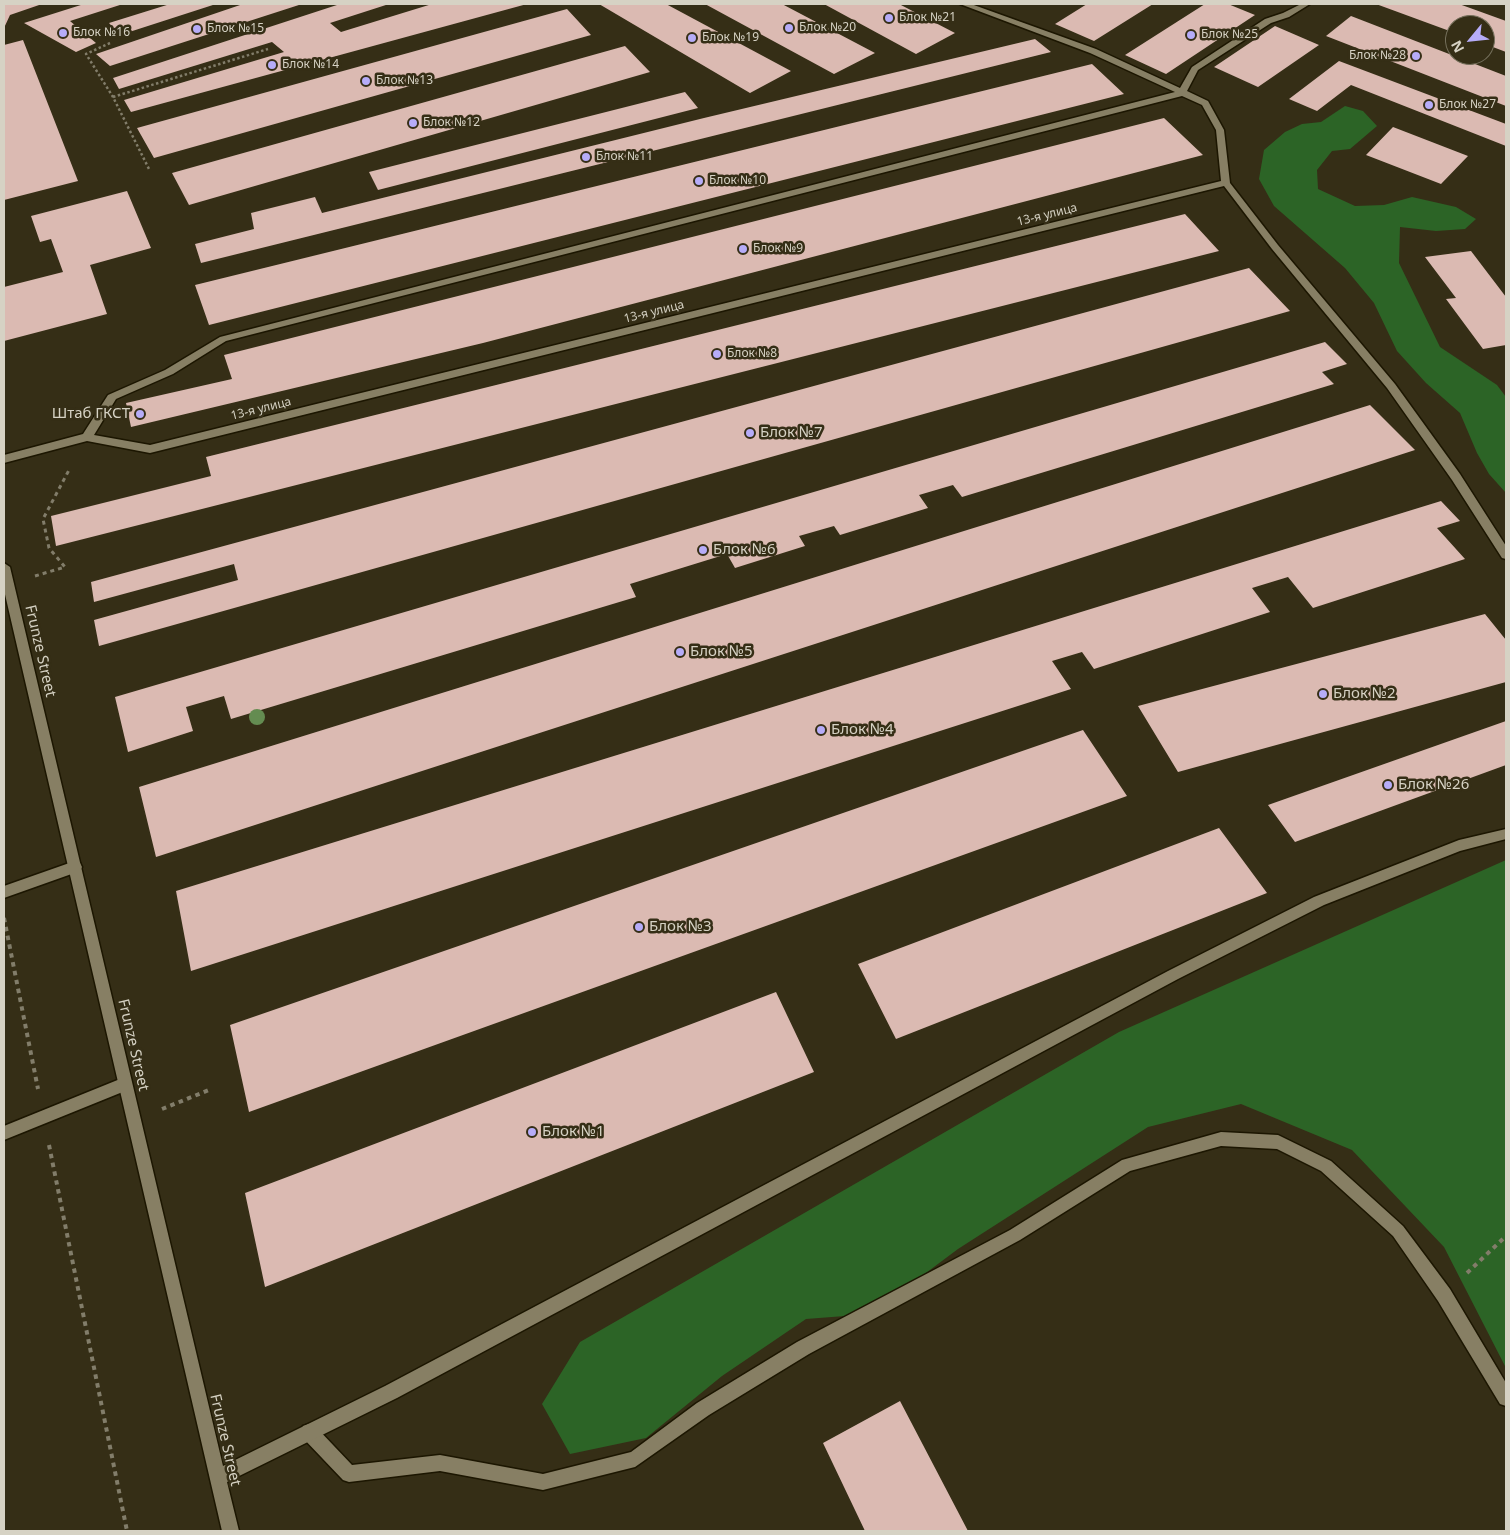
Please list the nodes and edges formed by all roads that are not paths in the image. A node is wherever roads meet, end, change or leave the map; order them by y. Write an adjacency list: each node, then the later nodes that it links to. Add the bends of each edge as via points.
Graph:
1 (964, 4): 3 (street, via 1093,51)
2 (1306, 4): 3 (street, via 1268,21 1195,69)
3 (1182, 93): 4 (street, via 1204,103 1220,130); 5 (street, via 223,338 168,372 112,397)
4 (1226, 183): 5 (street, 13-я улица, via 150,449); 7 (street, via 1391,386 1456,477)
5 (87, 437): 6 (street)
6 (4, 459)
7 (1506, 555)
8 (4, 567): 10 (street, Frunze Street)
9 (1506, 834): 15 (street, via 1458,846 1319,901 1173,975 400,1387)
10 (74, 867): 11 (street); 12 (street, Frunze Street)
11 (4, 892)
12 (125, 1084): 13 (street); 16 (street, Frunze Street)
13 (4, 1134)
14 (1506, 1398): 15 (street, via 1444,1295 1398,1231 1326,1166 1278,1142 1220,1139 1127,1165 1015,1234 803,1348 703,1408 634,1459 543,1482 440,1463 350,1474)
15 (309, 1432): 16 (street)
16 (218, 1478): 17 (street, Frunze Street)
17 (230, 1531)

